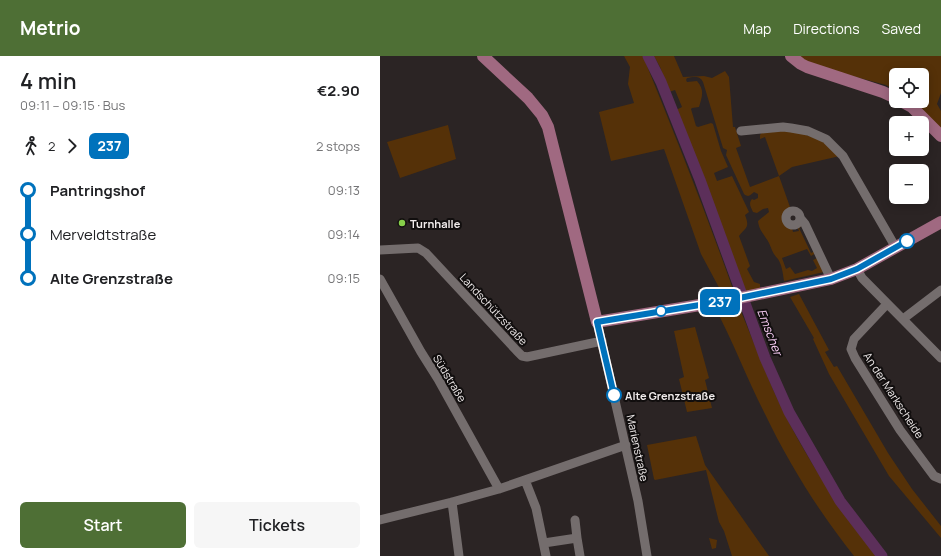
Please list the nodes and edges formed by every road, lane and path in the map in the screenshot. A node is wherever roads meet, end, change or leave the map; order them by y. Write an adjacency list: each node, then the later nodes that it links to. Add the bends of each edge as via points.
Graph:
1 (483, 56): 17 (main road, via 528,98 548,127)
2 (791, 56): 3 (main road, via 807,67)
3 (889, 95)
4 (913, 108): 6 (main road)
5 (741, 131): 9 (street, via 783,127 808,131 826,139 843,156)
6 (941, 136)
7 (800, 218): 13 (street)
8 (941, 222): 9 (main road)
9 (896, 248): 11 (main road)
10 (380, 250): 18 (street, Landschützstraße, via 418,248 426,253 522,356)
11 (857, 269): 13 (main road); 15 (street, via 862,278)
12 (380, 279): 23 (street, Südstraße)
13 (831, 279): 17 (main road, via 742,298)
14 (941, 290): 16 (street)
15 (887, 304): 16 (street); 21 (street, An der Markscheide, via 854,339 852,353 900,430 934,476)
16 (903, 319): 19 (street)
17 (597, 322): 18 (street, Marienstraße)
18 (602, 341): 20 (street, Marienstraße)
19 (941, 358)
20 (626, 445): 22 (street); 32 (street, Marienstraße)
21 (941, 479)
22 (525, 480): 23 (street); 28 (street, via 536,508)
23 (499, 489): 24 (street)
24 (452, 502): 25 (street); 29 (street)
25 (380, 520)
26 (575, 520): 27 (street)
27 (577, 538): 28 (street); 31 (street)
28 (544, 543): 30 (street)
29 (459, 556)
30 (546, 556)
31 (580, 556)
32 (647, 556)

